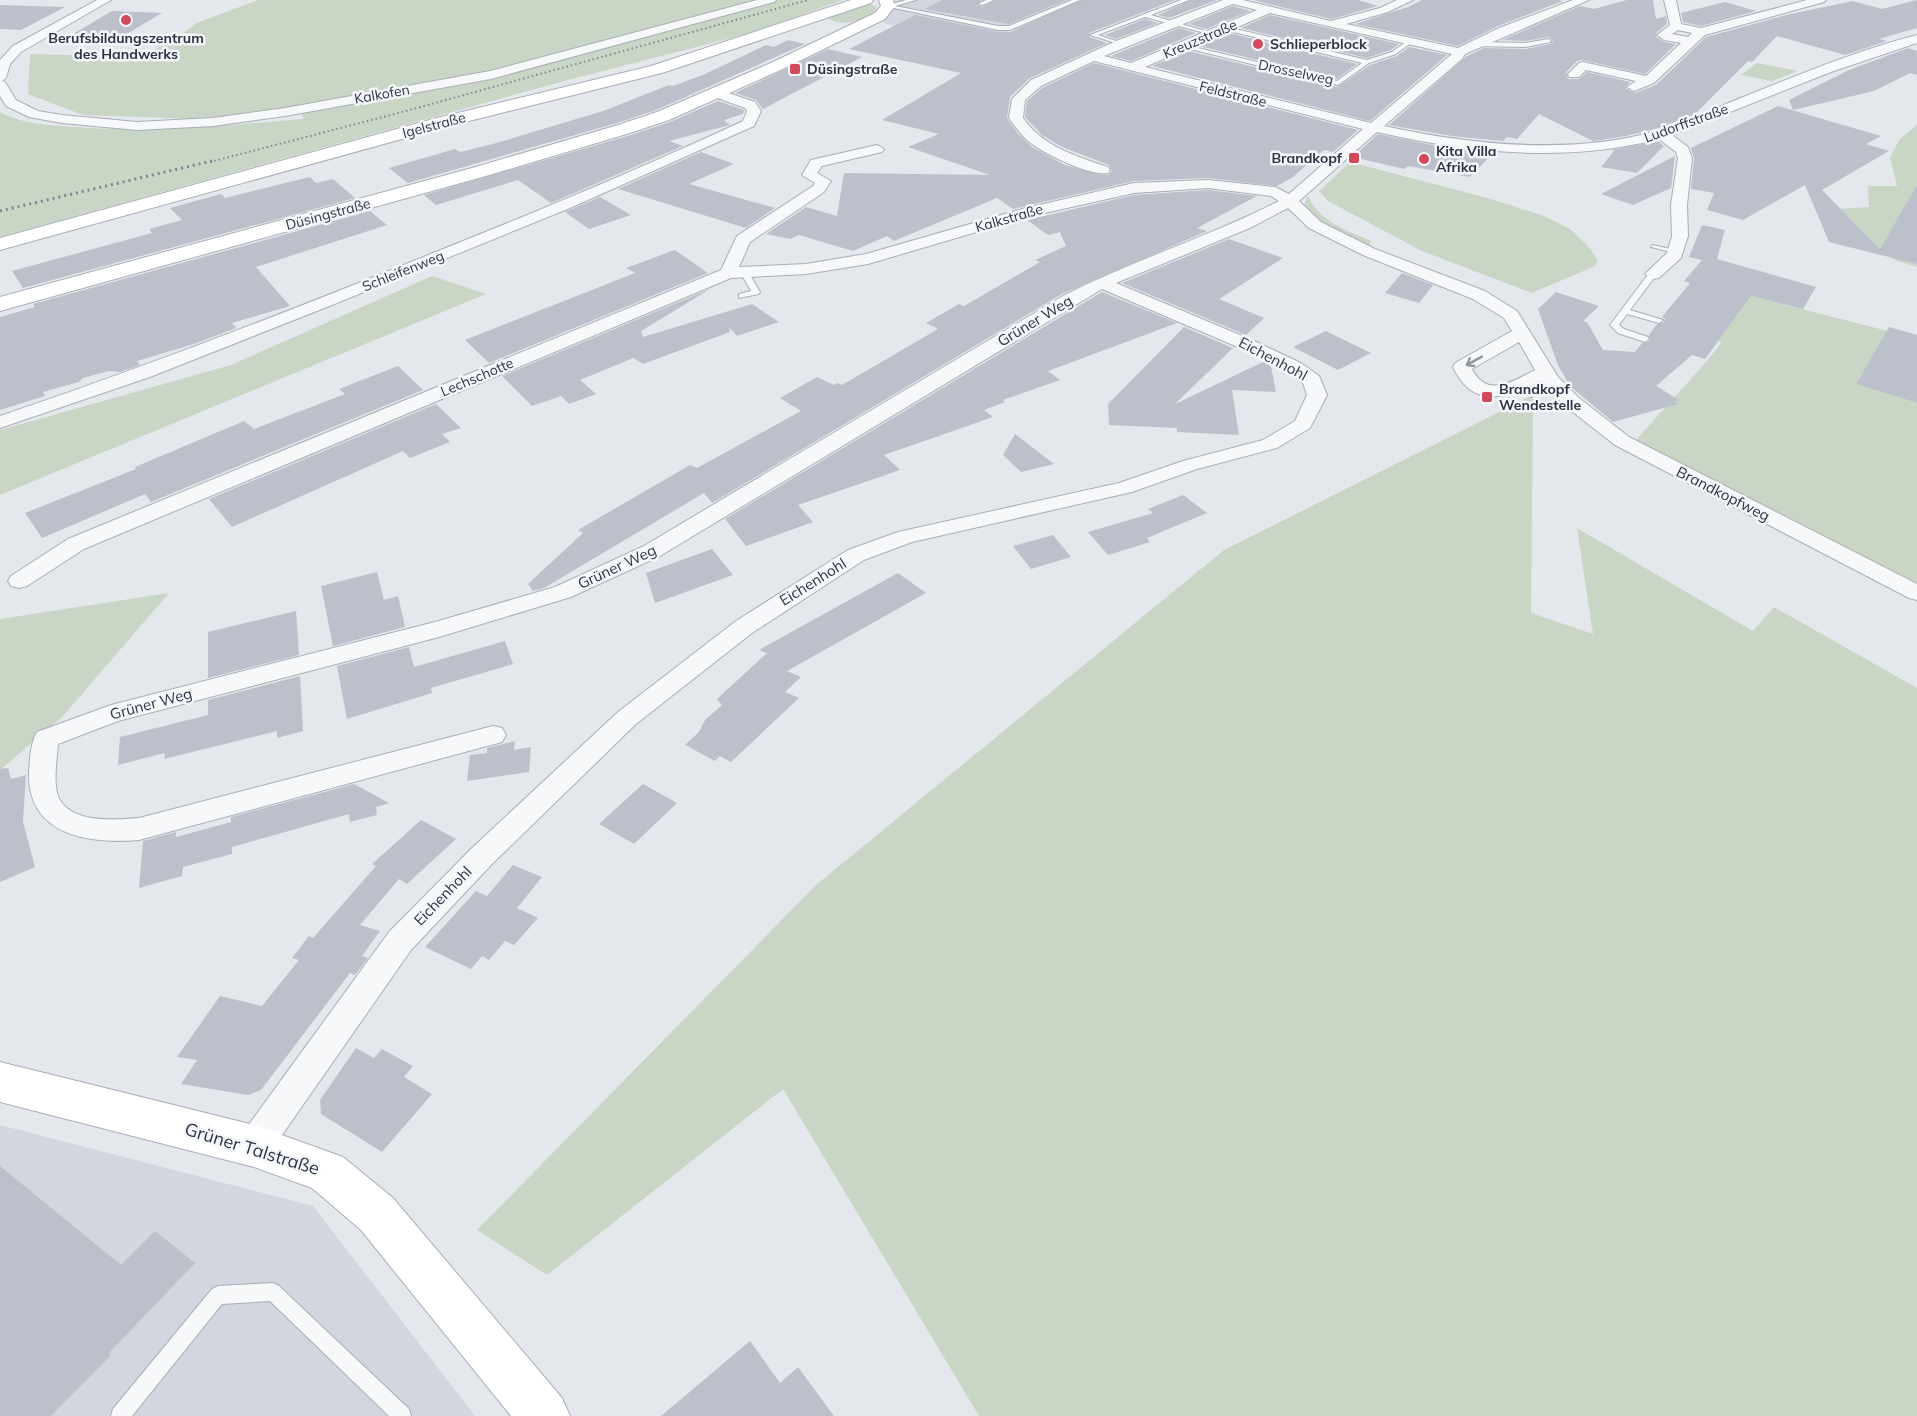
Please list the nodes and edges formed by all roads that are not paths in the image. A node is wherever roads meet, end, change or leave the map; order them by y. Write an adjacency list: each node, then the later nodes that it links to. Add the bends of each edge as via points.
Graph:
1 (105, 0): 33 (street)
2 (770, 0): 41 (street, Kalkofen, via 491,75 213,122 137,126 73,121 34,114 10,103)
3 (866, 0): 17 (main road, Igelstraße)
4 (913, 0): 13 (lane)
5 (991, 0): 14 (lane)
6 (1077, 0): 13 (lane, via 1010,28)
7 (1186, 0): 16 (lane)
8 (1230, 0): 15 (street); 18 (street)
9 (1407, 0): 19 (street)
10 (1583, 0): 30 (street, Grüner Weg)
11 (1670, 0): 20 (street)
12 (1820, 0): 23 (street)
13 (887, 3): 22 (main road, Düsingstraße, via 880,16)
14 (981, 4)
15 (1268, 10): 19 (street); 21 (street, Kreuzstraße)
16 (1144, 15): 18 (lane); 29 (lane, via 1093,35)
17 (809, 18): 22 (main road); 49 (main road, Igelstraße, via 656,70 443,122)
18 (1173, 24): 24 (lane); 29 (street)
19 (1332, 25): 28 (street)
20 (1676, 26): 23 (street); 27 (street, via 1664,34)
21 (1223, 28): 24 (street, Kreuzstraße); 36 (lane, Drosselweg)
22 (851, 30): 43 (main road, Düsingstraße)
23 (1701, 32): 27 (street)
24 (1210, 34): 31 (street, Kreuzstraße)
25 (1917, 39): 45 (street, Ludorffstraße, via 1857,56)
26 (1549, 41): 30 (lane)
27 (1690, 41): 40 (street)
28 (1409, 42): 34 (street); 36 (lane, via 1394,53)
29 (1120, 44): 35 (street)
30 (1477, 44): 34 (street, Grüner Weg)
31 (1181, 45): 36 (lane, Drosselweg, via 1338,83); 37 (street, Kreuzstraße)
32 (0, 49): 33 (street)
33 (17, 49): 39 (street, via 4,63)
34 (1459, 52): 44 (street, Grüner Weg)
35 (1094, 57): 37 (street, Feldstraße); 47 (street, via 1026,91 1016,106 1016,118 1026,133 1045,147)
36 (1367, 62)
37 (1133, 68): 44 (street, Feldstraße)
38 (1574, 74): 40 (street, via 1583,66)
39 (0, 78)
40 (1649, 80): 42 (street)
41 (0, 85)
42 (1634, 87)
43 (717, 93): 56 (main road, Düsingstraße, via 584,143); 62 (street, Schleifenweg, via 750,105 754,111 749,123 570,204 258,329 88,394)
44 (1372, 128): 45 (street, Ludorffstraße, via 1453,144 1513,148 1613,144); 48 (street, Grüner Weg)
45 (1662, 134): 51 (street, via 1683,150 1685,158)
46 (877, 149): 52 (street, via 816,163 809,175 824,181 819,189 743,239)
47 (1103, 170)
48 (1290, 201): 52 (street, Kalkstraße, via 1275,192 1235,186 1183,184 1134,188 1017,215 868,259 806,269); 54 (street, Grüner Weg, via 1224,233); 59 (street, Brandkopfweg, via 1315,225 1370,252 1479,295 1511,315)
49 (0, 244)
50 (1655, 247): 51 (lane)
51 (1676, 251): 53 (street)
52 (736, 272): 55 (lane, via 756,292); 63 (street, Lechschotte, via 76,544)
53 (1653, 274): 57 (lane)
54 (1101, 283): 65 (street, Grüner Weg, via 617,569 563,592 439,629 111,714 46,739 42,764 46,802 62,816 85,826 103,831 139,829); 67 (street, Eichenhohl, via 1294,367 1312,380 1317,395 1303,424 1270,444 1190,465 1125,488 906,537 856,555 744,627 627,718 482,856 400,941)
55 (742, 296)
56 (0, 304)
57 (1625, 310): 58 (lane); 60 (lane, via 1614,325)
58 (1659, 320)
59 (1522, 333): 61 (street, Brandkopfweg); 61 (street, one-way to 61, via 1462,367 1466,380 1475,387 1509,390)
60 (1646, 339)
61 (1545, 372): 64 (street, Brandkopfweg, via 1572,402 1622,441)
62 (0, 422)
63 (19, 581)
64 (1917, 593)
65 (493, 735)
66 (0, 1082): 67 (main road, Grüner Talstraße)
67 (254, 1146): 70 (main road, Grüner Talstraße, via 327,1172 377,1214)
68 (120, 1416): 69 (lane, via 218,1295 273,1292)
69 (402, 1416)
70 (544, 1416)

